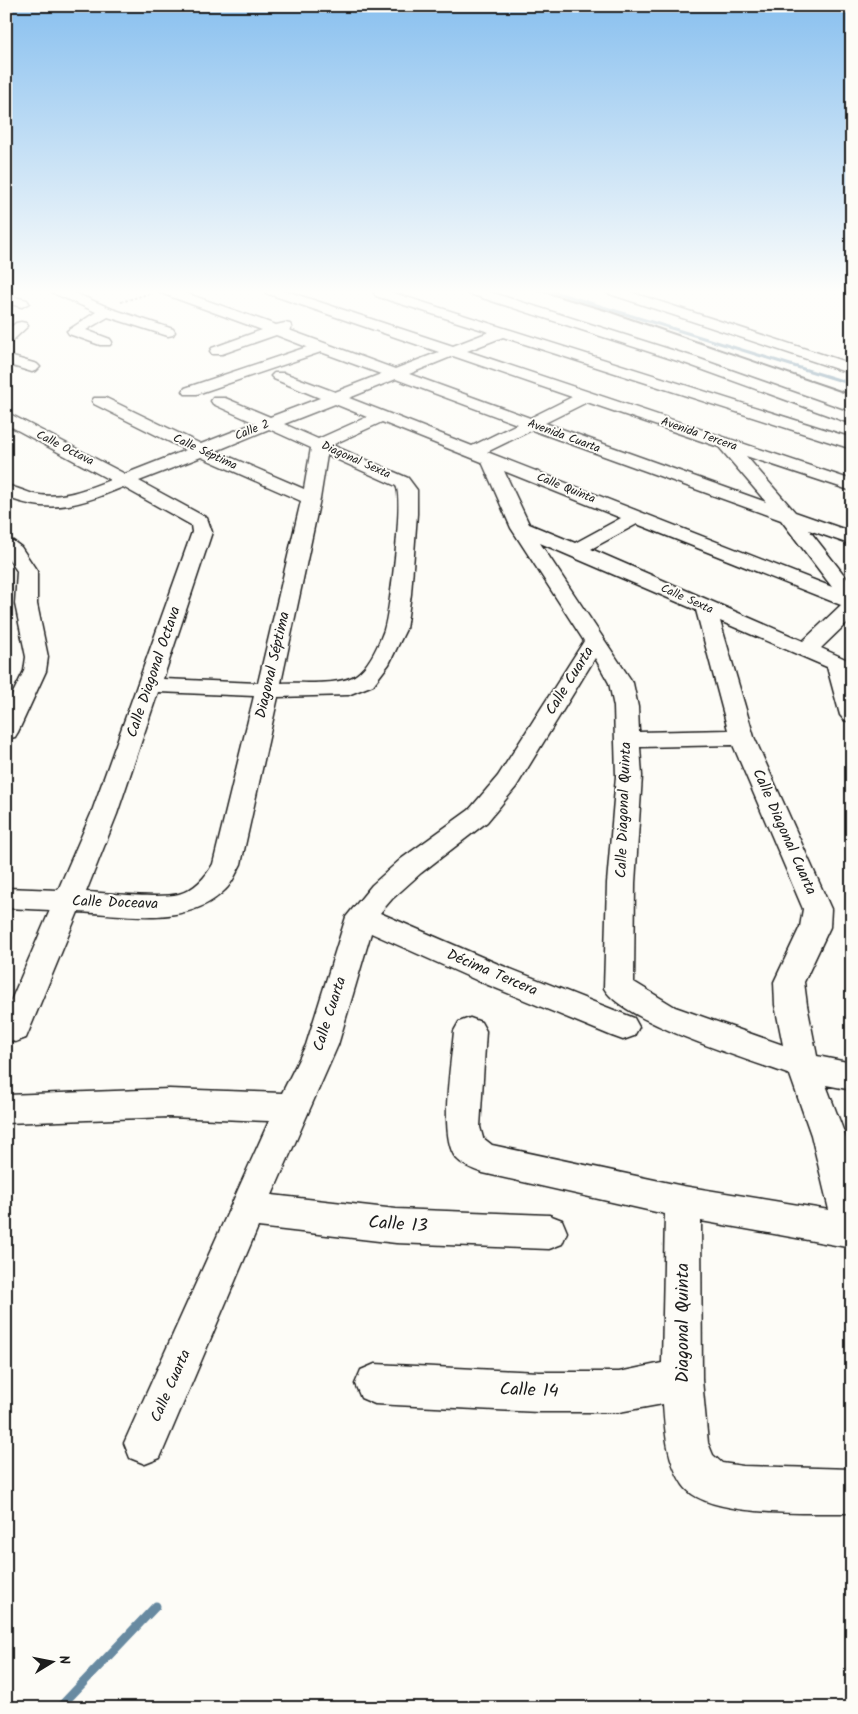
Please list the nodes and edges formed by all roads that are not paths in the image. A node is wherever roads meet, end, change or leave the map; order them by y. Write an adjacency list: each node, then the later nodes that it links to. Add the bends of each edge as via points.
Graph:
1 (252, 370): 9 (street)
2 (384, 370): 7 (street, Avenida Cuarta)
3 (404, 370): 7 (street, Calle 2)
4 (511, 370): 10 (street, Avenida Tercera)
5 (617, 370): 16 (street)
6 (717, 370): 12 (street)
7 (394, 374): 11 (street, Calle 2); 20 (street, Avenida Cuarta)
8 (279, 376): 11 (street, Calle Quinta)
9 (191, 391)
10 (587, 396): 20 (street); 21 (street, Avenida Tercera)
11 (334, 398): 15 (street, Calle Quinta); 19 (street, Calle 2)
12 (796, 398): 16 (street); 18 (street)
13 (219, 401): 19 (street, Diagonal Sexta)
14 (100, 402): 24 (street, Calle Séptima)
15 (382, 416): 22 (street); 25 (street, Calle Quinta)
16 (763, 416): 21 (street); 23 (street)
17 (6, 417): 26 (street, Calle Octava)
18 (852, 419)
19 (269, 423): 22 (street, Diagonal Sexta); 24 (street, Calle 2)
20 (532, 424): 25 (street); 30 (street, Avenida Cuarta)
21 (737, 433): 27 (street, Avenida Tercera); 30 (street)
22 (320, 444): 29 (street, Diagonal Séptima); 42 (street, Diagonal Sexta, via 392,476 408,490 401,594 395,629 378,664 365,680 348,688)
23 (852, 444)
24 (200, 450): 26 (street, Calle 2); 29 (street, Calle Séptima)
25 (481, 455): 31 (street, Calle Quinta); 32 (street, Calle Diagonal Quinta)
26 (125, 479): 28 (street, Calle 2, via 59,503 30,499); 41 (street, Calle Diagonal Octava, via 200,522 202,532)
27 (852, 486)
28 (6, 490)
29 (311, 499): 42 (street, Diagonal Séptima)
30 (787, 515): 33 (street, Avenida Cuarta); 36 (street)
31 (636, 517): 35 (street); 36 (street, Calle Quinta)
32 (521, 528): 35 (street, Calle Sexta); 38 (street, Calle Diagonal Quinta)
33 (852, 539)
34 (6, 545): 44 (street, via 27,571 26,604 37,657 35,670)
35 (576, 550): 37 (street, Calle Sexta)
36 (852, 602): 39 (street)
37 (706, 608): 39 (street, Calle Sexta); 45 (street, Calle Diagonal Cuarta)
38 (595, 641): 46 (street, Calle Diagonal Quinta, via 621,683); 50 (street, Calle Cuarta, via 507,781 478,816 411,866 382,892)
39 (805, 651): 40 (street, Calle Sexta)
40 (844, 668): 43 (street)
41 (151, 684): 42 (street); 49 (street, Calle Diagonal Octava, via 104,814)
42 (267, 690): 47 (street, Diagonal Séptima, via 227,864)
43 (852, 715)
44 (6, 732)
45 (742, 737): 46 (street); 54 (street, Calle Diagonal Cuarta, via 817,909 816,927 789,982)
46 (627, 740): 54 (street, Calle Diagonal Quinta, via 629,776 621,883 619,988 664,1016)
47 (217, 882): 49 (street, Calle Doceava, via 183,904 152,906)
48 (6, 898): 49 (street, Calle Doceava)
49 (68, 901): 52 (street, Calle Diagonal Octava)
50 (361, 917): 51 (street, Décima Tercera); 56 (street, Calle Cuarta, via 322,1045)
51 (624, 1027)
52 (15, 1029)
53 (470, 1031): 58 (street, via 463,1127 468,1147 483,1158)
54 (802, 1066): 55 (street); 60 (street, Calle Diagonal Cuarta, via 828,1135)
55 (852, 1077)
56 (292, 1108): 57 (street, via 169,1104); 59 (street, Calle Cuarta)
57 (6, 1109)
58 (683, 1202): 60 (street); 62 (street, Diagonal Quinta)
59 (248, 1209): 61 (street, Calle 13, via 396,1226); 64 (street, Calle Cuarta)
60 (852, 1229)
61 (549, 1232)
62 (682, 1380): 63 (street, Calle 14, via 620,1392 539,1392); 65 (street, Diagonal Quinta, via 687,1445 698,1470 712,1483 743,1488)
63 (374, 1384)
64 (145, 1443)
65 (852, 1491)

